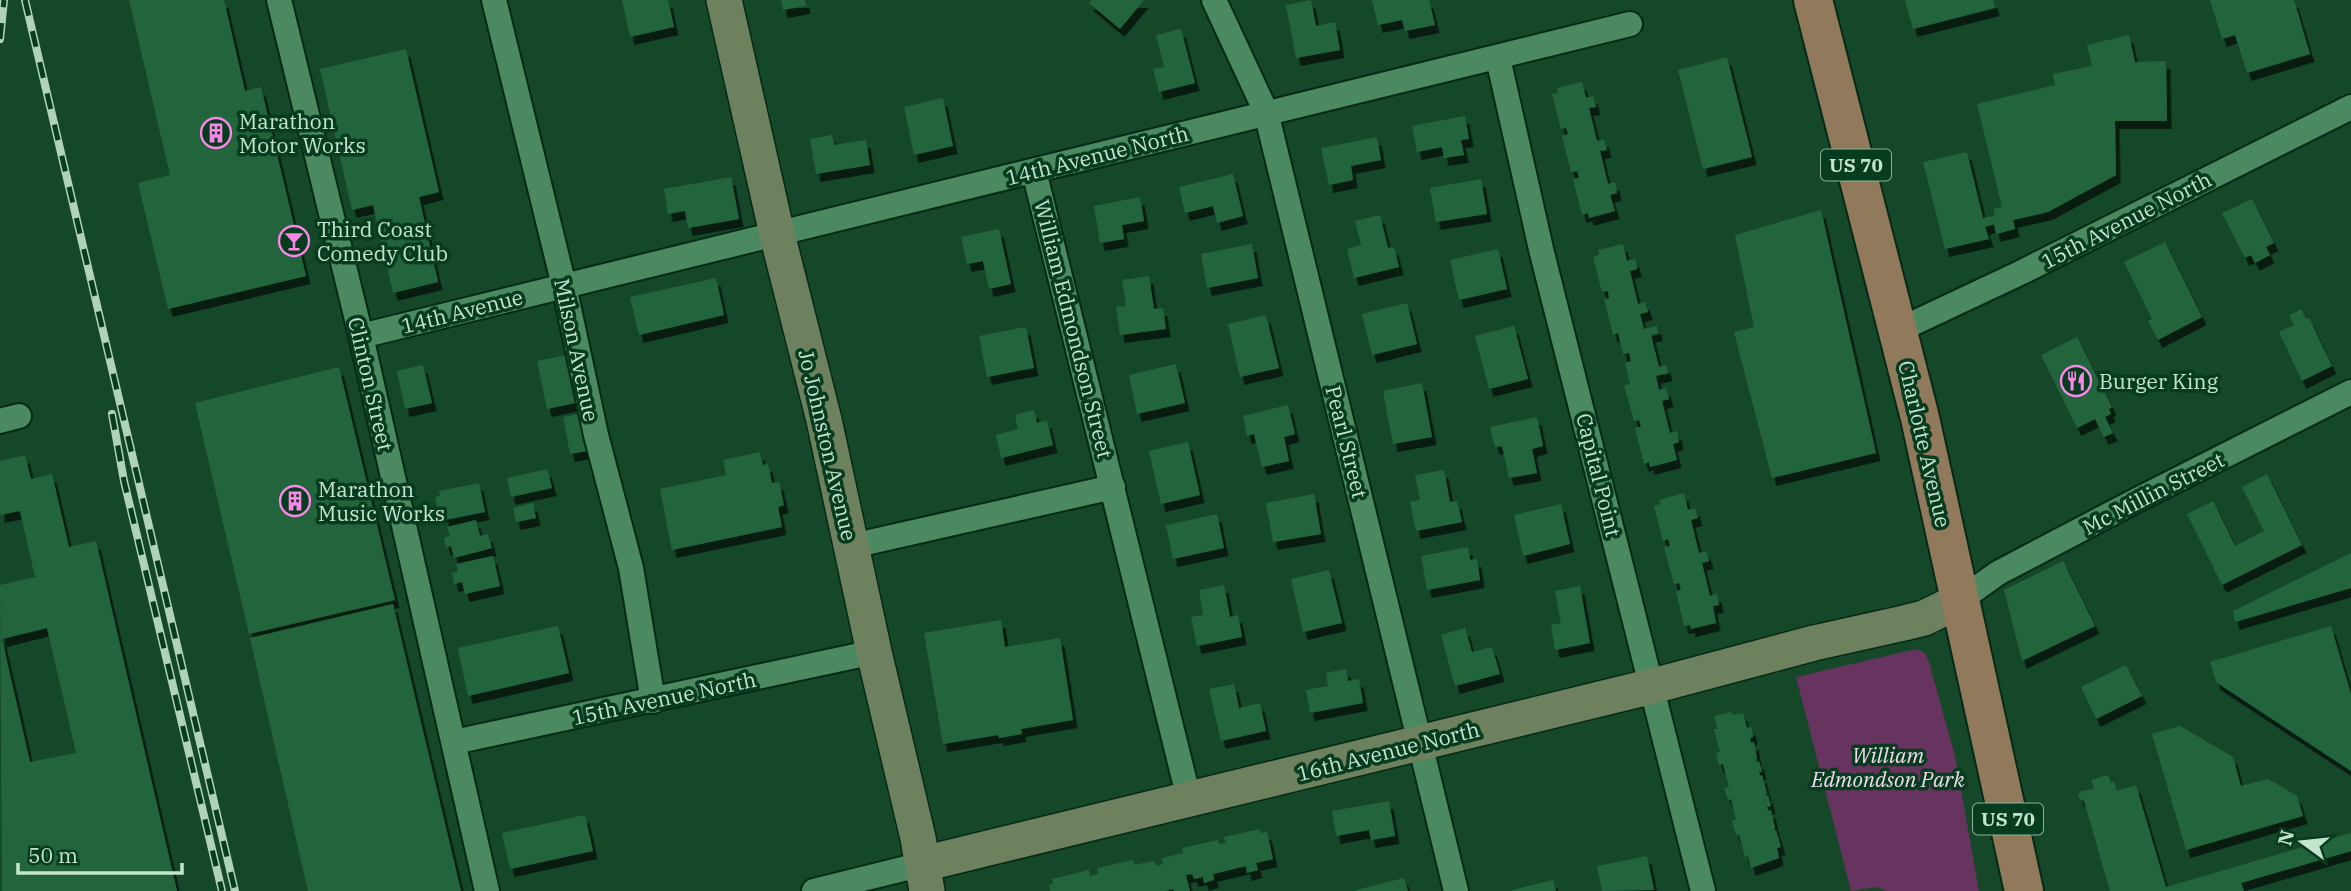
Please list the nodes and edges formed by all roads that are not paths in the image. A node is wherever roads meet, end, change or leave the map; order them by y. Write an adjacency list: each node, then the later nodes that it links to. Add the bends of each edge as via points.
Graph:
1 (279, 0): 14 (street, Clinton Street)
2 (494, 0): 12 (street, Milson Avenue)
3 (724, 0): 11 (street, Jo Johnston Avenue)
4 (1214, 0): 9 (street, Pearl Street)
5 (1813, 0): 13 (main road, Charlotte Avenue / US 70)
6 (1630, 24): 7 (street, 14th Avenue North)
7 (1498, 58): 9 (street, 14th Avenue North); 20 (street, Capital Point, via 1541,249)
8 (2351, 107): 13 (street, 15th Avenue North, via 2063,253)
9 (1266, 112): 10 (street, 14th Avenue North); 23 (street, Pearl Street)
10 (1034, 171): 11 (street, 14th Avenue North); 16 (street, William Edmondson Street)
11 (776, 234): 12 (street, 14th Avenue North); 17 (street, Jo Johnston Avenue)
12 (564, 286): 14 (street, 14th Avenue); 21 (street, Milson Avenue, via 631,569)
13 (1899, 330): 18 (main road, Charlotte Avenue / US 70)
14 (360, 336): 22 (street, Clinton Street)
15 (2351, 392): 18 (street, Mc Millin Street, via 1998,573)
16 (1114, 487): 17 (street, William Edmondson Street); 24 (street, William Edmondson Street)
17 (852, 546): 19 (street, Jo Johnston Avenue)
18 (1959, 601): 20 (street, 16th Avenue North, via 1924,618); 30 (main road, Charlotte Avenue / US 70)
19 (874, 652): 21 (street, 15th Avenue North); 25 (street, Jo Johnston Avenue)
20 (1653, 687): 23 (street, 16th Avenue North); 29 (street, Capital Point)
21 (653, 701): 22 (street, 15th Avenue North)
22 (454, 742): 26 (street, Clinton Street)
23 (1420, 743): 24 (street, 16th Avenue North); 28 (street, Pearl Street)
24 (1189, 799): 25 (street, 16th Avenue North)
25 (925, 877): 27 (street, 16th Avenue North)
26 (488, 891)
27 (814, 891)
28 (1456, 891)
29 (1703, 891)
30 (2024, 891)

